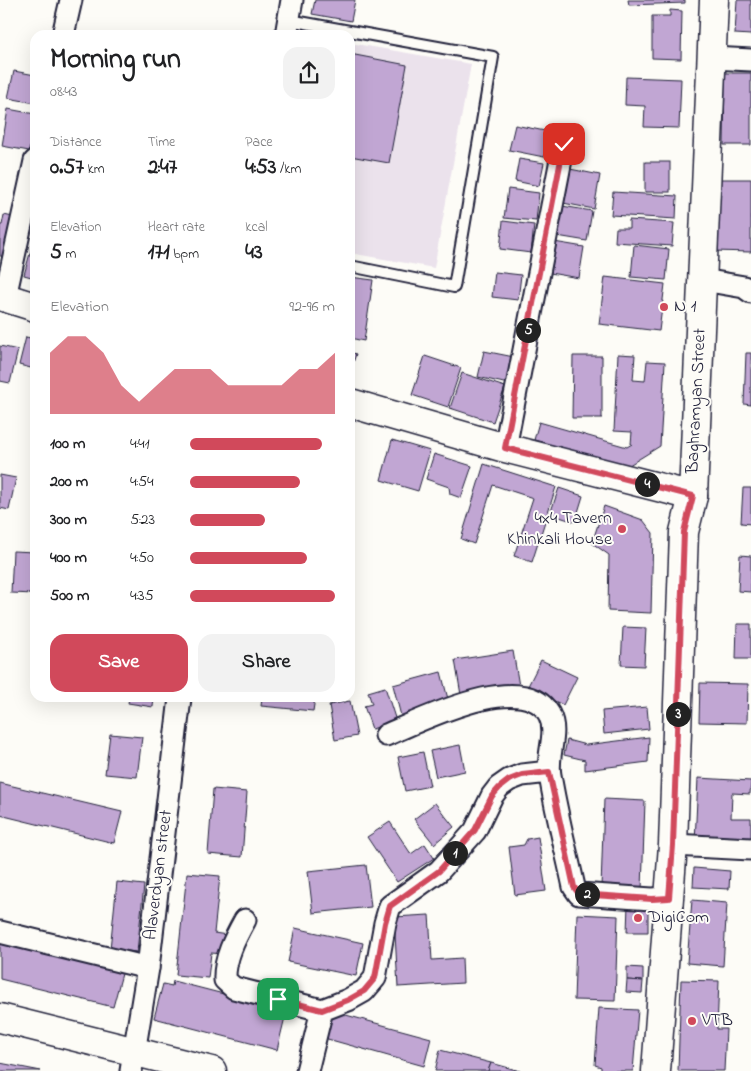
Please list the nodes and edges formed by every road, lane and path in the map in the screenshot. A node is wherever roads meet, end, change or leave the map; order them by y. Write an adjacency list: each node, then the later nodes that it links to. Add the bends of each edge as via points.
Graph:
1 (71, 0): 4 (street)
2 (714, 0): 7 (main road, Baghramyan Street)
3 (289, 18): 5 (lane)
4 (64, 30)
5 (352, 30)
6 (355, 31): 11 (lane, via 493,57 454,287)
7 (712, 58): 8 (street); 12 (main road, Baghramyan Street)
8 (751, 60)
9 (564, 144): 17 (street)
10 (30, 181): 14 (street)
11 (355, 267)
12 (702, 280): 13 (street); 18 (main road, Baghramyan Street)
13 (749, 286)
14 (2, 296): 15 (main road)
15 (30, 305)
16 (355, 404): 17 (main road)
17 (505, 448): 18 (main road)
18 (693, 496): 22 (main road, Baghramyan Street, via 684,532)
19 (180, 702): 27 (street, Alaverdyan street)
20 (386, 735): 21 (street, via 464,703 508,696 534,699 548,713 551,721)
21 (549, 772): 24 (street, via 574,887 579,894); 28 (street, via 522,775 500,787 475,830 439,871 390,906 375,978 364,991)
22 (673, 845): 23 (street); 24 (main road, Baghramyan Street)
23 (751, 849)
24 (669, 898): 33 (main road, Baghramyan Street)
25 (245, 920): 28 (street, via 236,935 225,980 234,988)
26 (0, 932): 27 (street)
27 (148, 968): 30 (street, Alaverdyan street)
28 (322, 1010): 32 (street)
29 (0, 1018): 30 (main road)
30 (133, 1062): 31 (main road)
31 (212, 1071)
32 (307, 1071)
33 (656, 1071)

